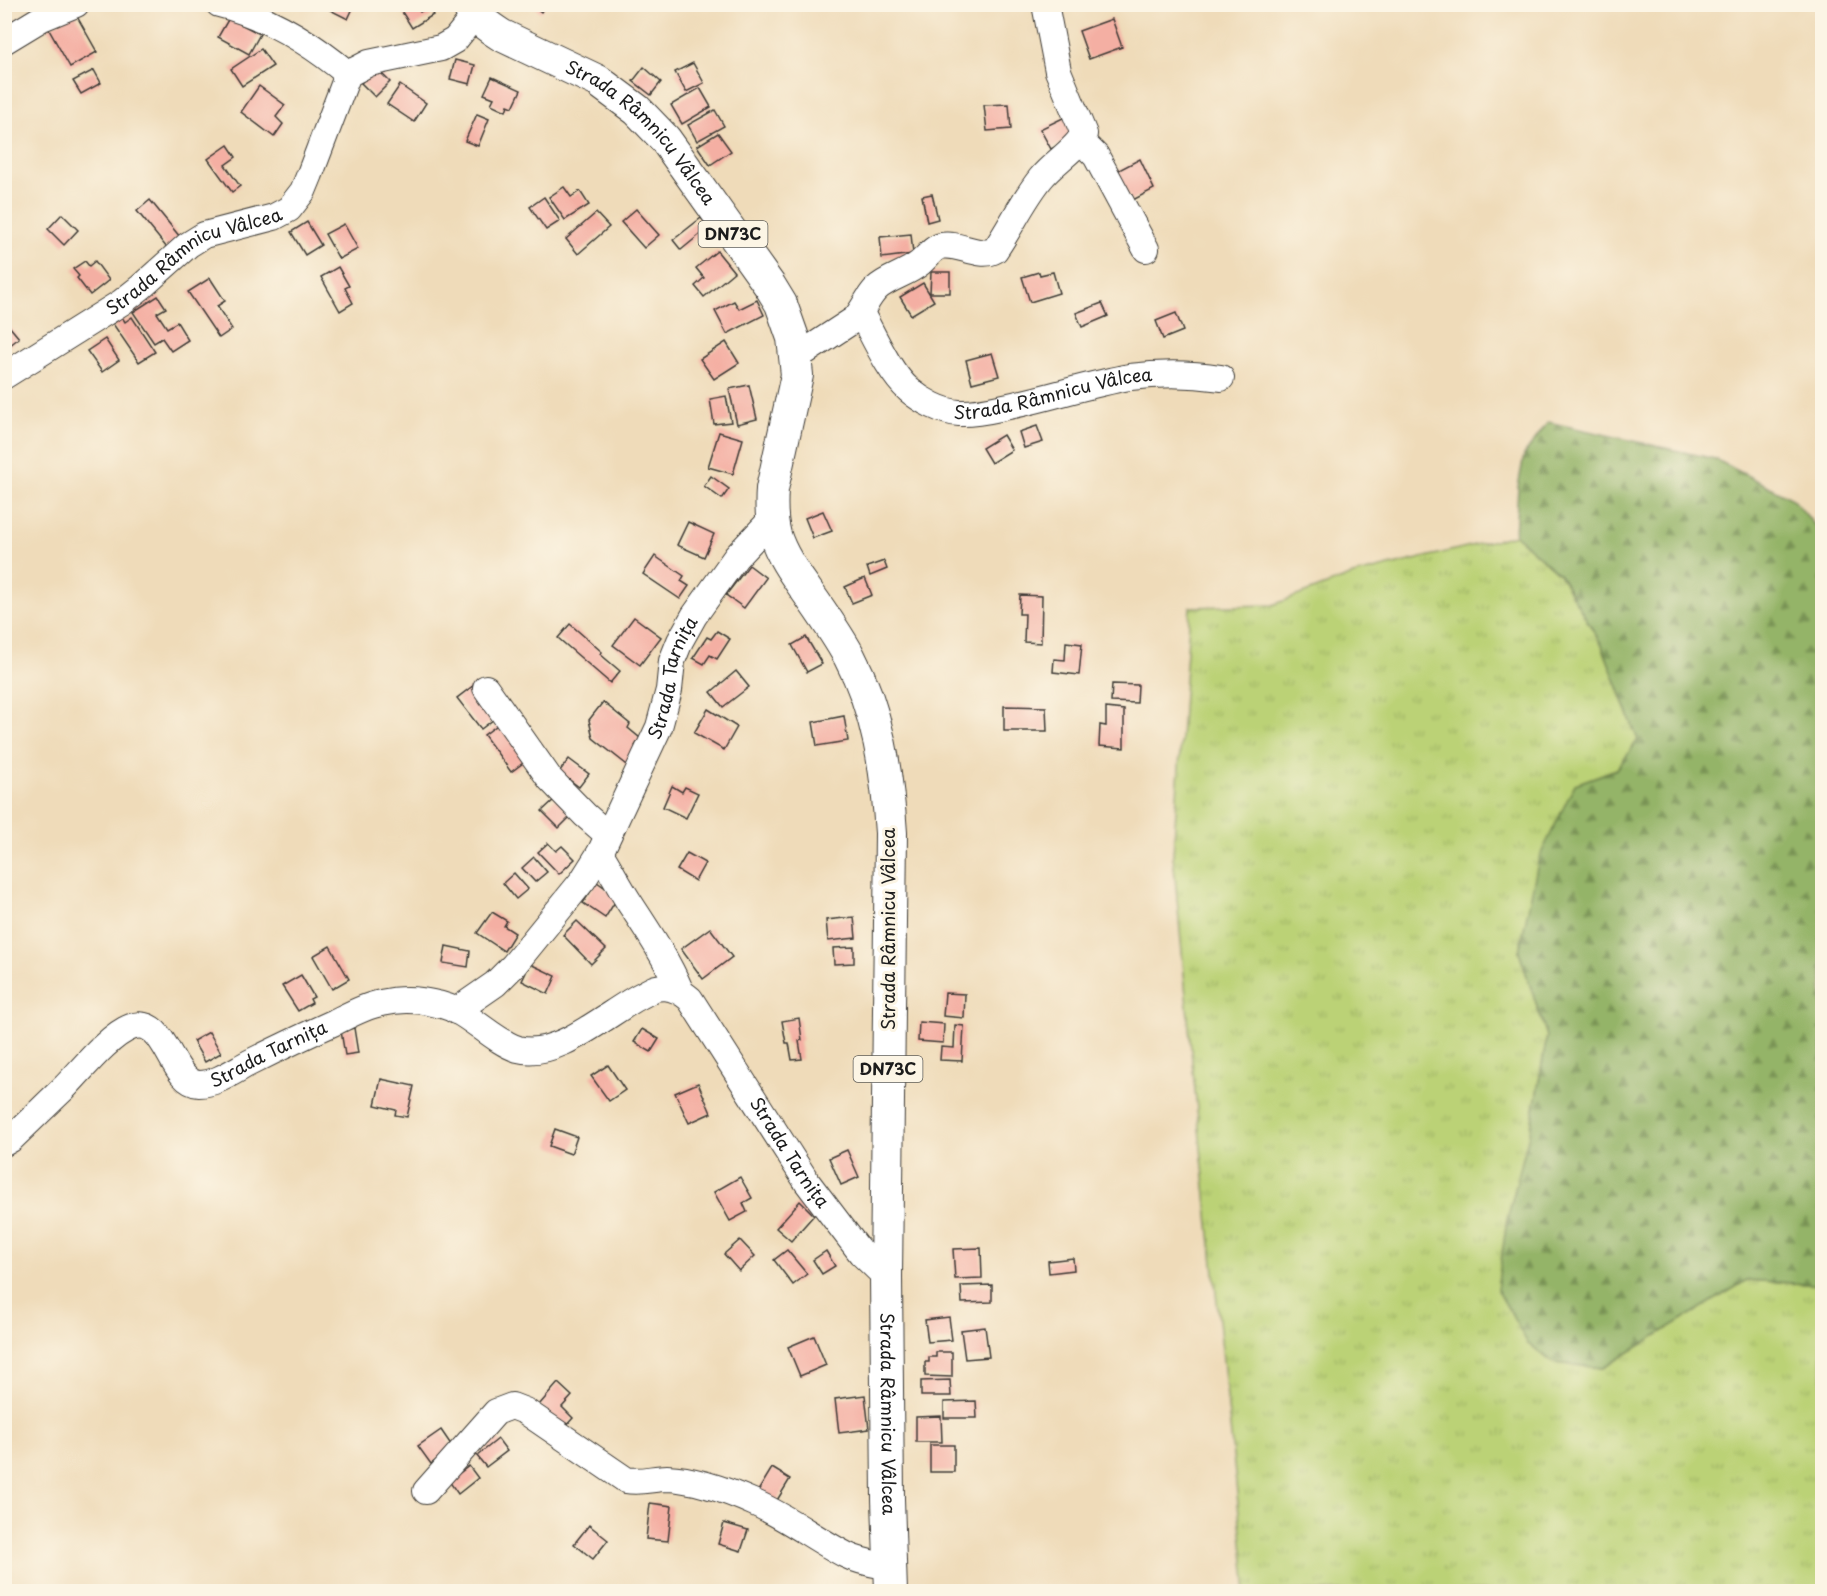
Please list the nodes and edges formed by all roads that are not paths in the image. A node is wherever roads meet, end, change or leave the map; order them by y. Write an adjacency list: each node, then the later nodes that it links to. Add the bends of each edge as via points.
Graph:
1 (76, 4): 5 (street, via 42,18)
2 (219, 4): 6 (street, via 290,33)
3 (1045, 4): 7 (street, via 1058,71 1084,134)
4 (471, 10): 6 (street, Strada Râmnicu Vâlcea, via 455,40 441,48 369,63); 10 (main road, Strada Râmnicu Vâlcea / DN73C, via 501,35 597,81 637,110 665,139 781,304)
5 (4, 41)
6 (348, 74): 11 (street, Strada Râmnicu Vâlcea, via 303,191 289,209 274,217 204,235 175,254 122,302)
7 (1080, 140): 8 (street, via 1096,156); 9 (street, via 1040,179 995,250 988,253 940,246 905,273 883,283)
8 (1146, 249)
9 (861, 312): 10 (street); 12 (street, Strada Râmnicu Vâlcea, via 909,390 931,405 956,413 1026,403 1127,378 1191,373)
10 (797, 357): 13 (main road, Strada Râmnicu Vâlcea / DN73C, via 794,395 772,489)
11 (4, 376)
12 (1221, 378)
13 (772, 519): 15 (street, Strada Tarnița, via 736,557 680,641 672,661 659,727); 19 (main road, Strada Râmnicu Vâlcea / DN73C, via 784,556 833,630 861,682 885,766 891,833)
14 (486, 688): 15 (street, via 550,779 585,815)
15 (604, 844): 16 (street, Strada Tarnița, via 627,900 656,942); 17 (street, Strada Tarnița, via 583,880 513,966)
16 (681, 992): 17 (street, Strada Tarnița, via 657,988 569,1041 540,1050 518,1049); 19 (street, Strada Tarnița, via 690,999 807,1182 861,1253)
17 (456, 1011): 18 (street, Strada Tarnița, via 418,1000 379,1003 219,1078 197,1084 186,1078 154,1032 146,1027 131,1027 99,1051)
18 (4, 1143)
19 (886, 1277): 21 (main road, Strada Râmnicu Vâlcea / DN73C)
20 (426, 1491): 21 (street, Strada Râmnicu Vâlcea, via 496,1412 512,1406 626,1480 665,1478 712,1487 794,1523)
21 (890, 1579)

